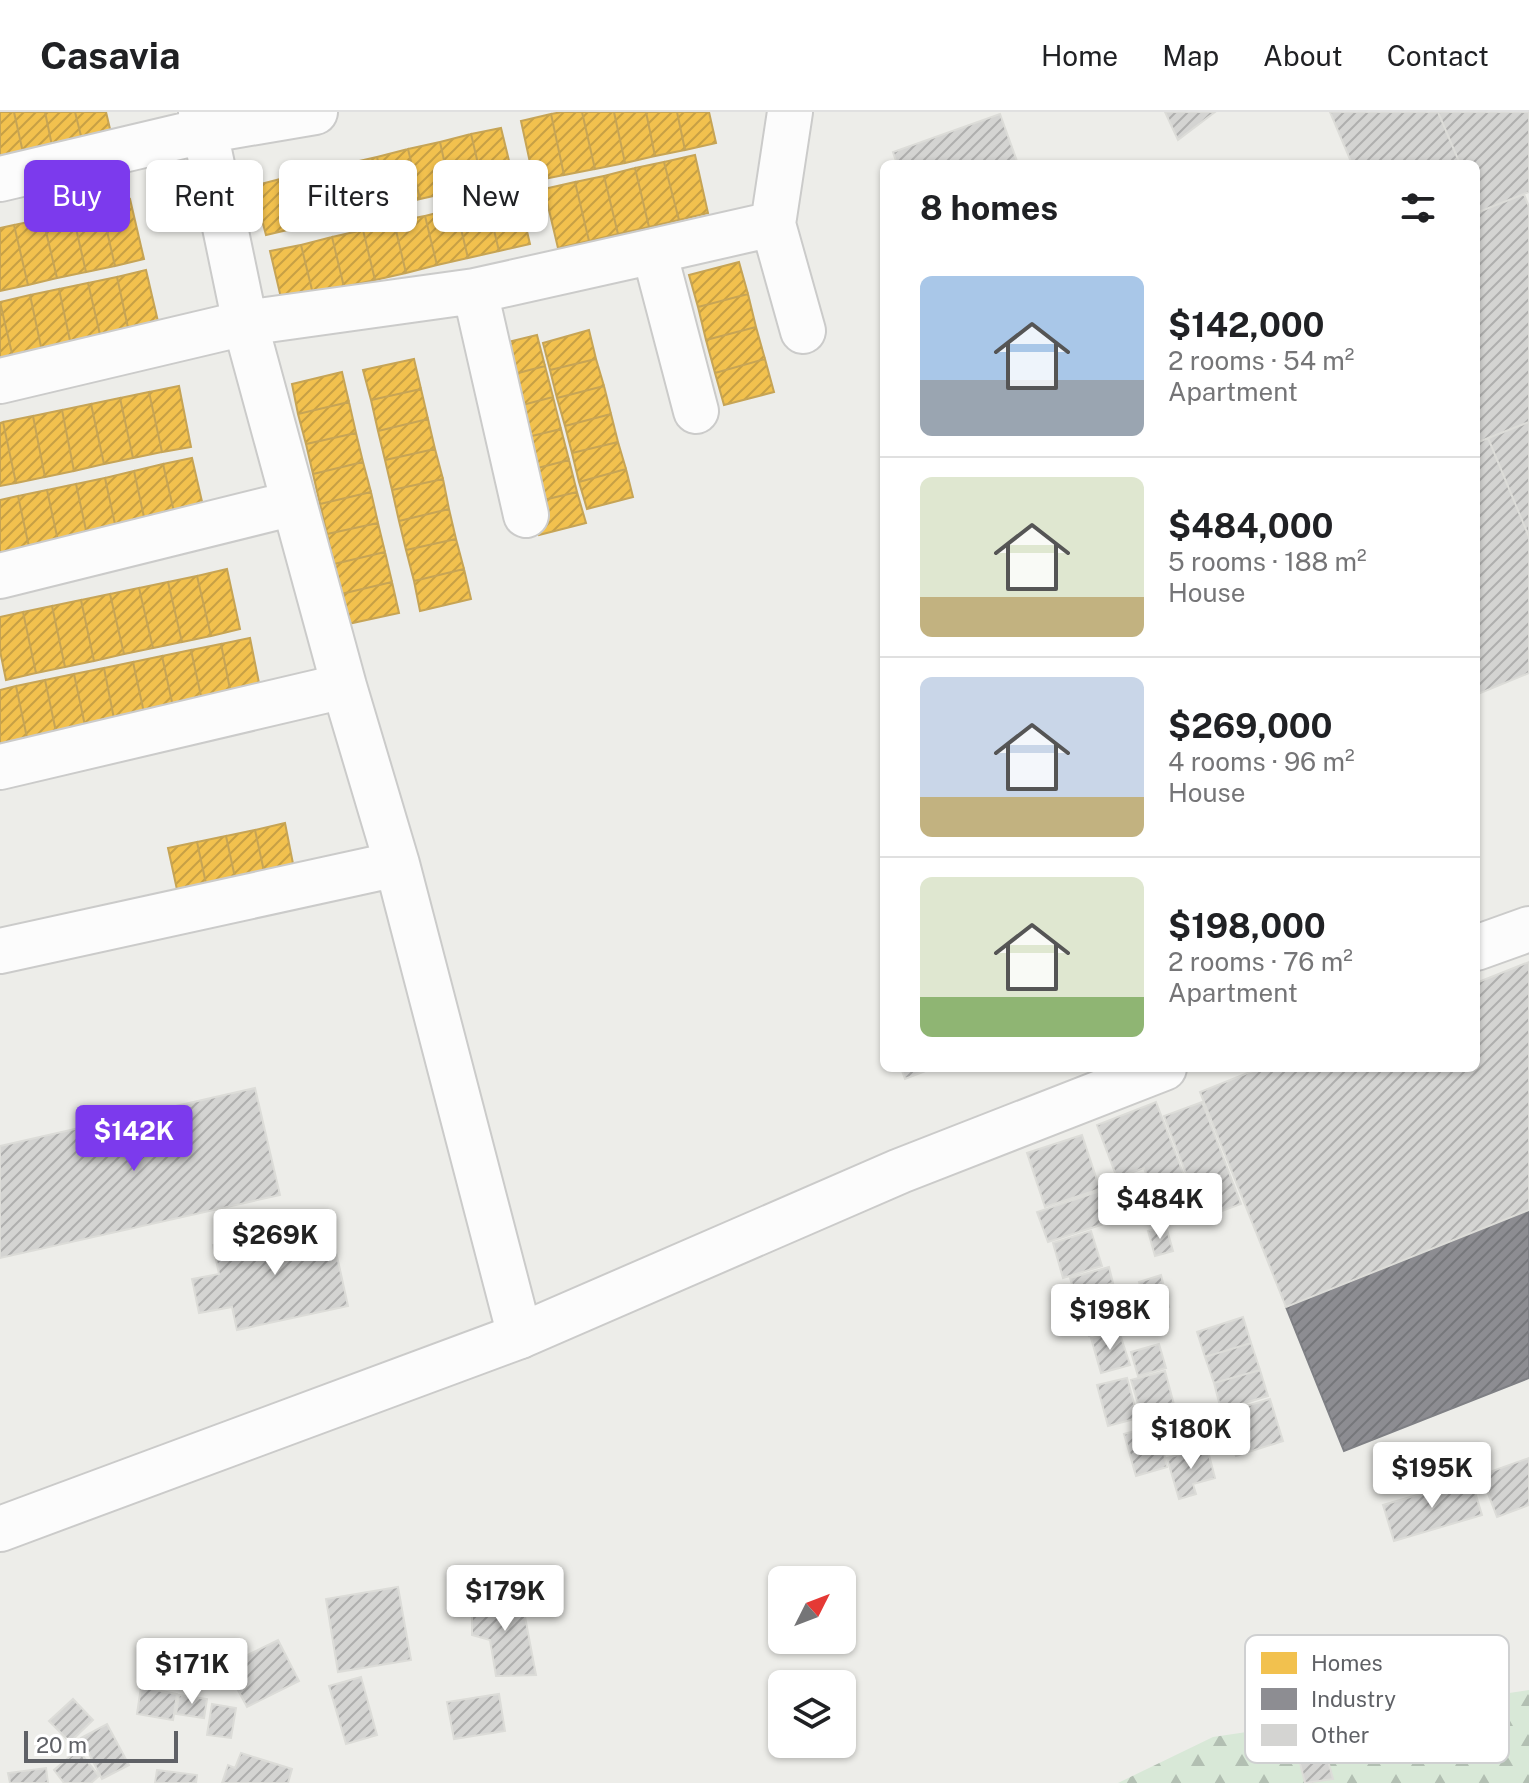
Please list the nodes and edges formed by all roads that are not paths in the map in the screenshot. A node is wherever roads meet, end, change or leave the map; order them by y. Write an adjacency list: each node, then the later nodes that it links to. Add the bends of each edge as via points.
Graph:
1 (315, 112): 3 (street)
2 (790, 112): 5 (street)
3 (202, 122): 4 (street); 8 (street)
4 (0, 179)
5 (773, 224): 6 (street); 9 (street)
6 (654, 251): 7 (street); 11 (street)
7 (475, 291): 8 (street); 13 (street)
8 (245, 323): 10 (street); 12 (street)
9 (803, 331)
10 (0, 381)
11 (696, 411)
12 (294, 503): 14 (street); 15 (street)
13 (526, 515)
14 (0, 576)
15 (344, 686): 16 (street); 17 (street)
16 (0, 767)
17 (397, 864): 20 (street); 22 (street)
18 (1529, 929): 19 (street)
19 (1480, 947)
20 (0, 951)
21 (1154, 1072): 22 (street, via 900,1171)
22 (520, 1336): 23 (street)
23 (0, 1529)

